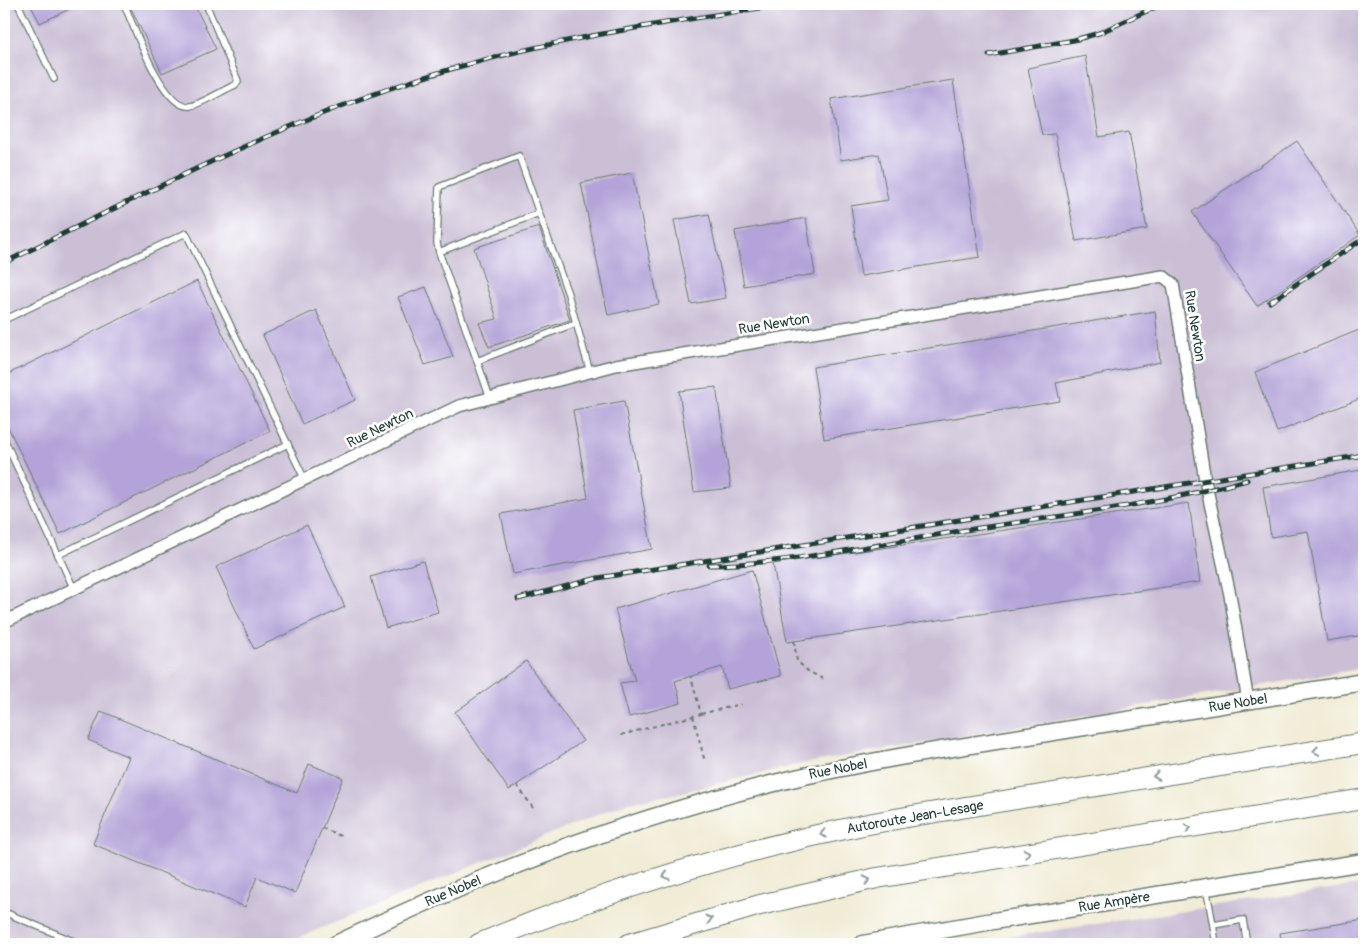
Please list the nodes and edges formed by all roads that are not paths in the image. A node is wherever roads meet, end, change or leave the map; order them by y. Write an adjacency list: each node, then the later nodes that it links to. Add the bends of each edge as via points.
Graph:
1 (18, 4): 4 (lane)
2 (124, 4): 3 (lane, via 164,90 180,104 190,106 235,85 238,80)
3 (206, 4)
4 (54, 79)
5 (540, 213): 6 (lane); 6 (lane, via 520,156 439,187); 8 (lane)
6 (439, 252): 9 (lane)
7 (4, 320): 13 (lane, via 186,234)
8 (576, 323): 9 (lane); 10 (lane)
9 (476, 361): 11 (lane)
10 (590, 372): 11 (street, Rue Newton); 19 (street, Rue Newton, via 616,365 1163,276 1173,284 1205,480 1230,595)
11 (490, 398): 14 (street, Rue Newton, via 459,406)
12 (4, 439): 15 (lane)
13 (288, 444): 14 (lane); 15 (lane)
14 (305, 480): 16 (street, Rue Newton)
15 (58, 555): 16 (lane)
16 (74, 589): 17 (street, Rue Newton)
17 (4, 622)
18 (1364, 682): 19 (street, Rue Nobel)
19 (1248, 701): 27 (street, Rue Nobel, via 946,749 767,784 549,852 443,895)
20 (1364, 743): 28 (highway, Autoroute Jean-Lesage, one-way to 28, via 835,831 660,878)
21 (1364, 799): 29 (highway, one-way to 21, via 760,905 877,878)
22 (1364, 862): 23 (street, Rue Ampère)
23 (1206, 887): 25 (lane); 30 (street, Rue Ampère)
24 (4, 912): 26 (lane)
25 (1213, 925): 31 (lane); 32 (lane, via 1243,920)
26 (80, 944)
27 (336, 944)
28 (479, 944)
29 (629, 944)
30 (864, 944)
31 (1216, 944)
32 (1247, 944)

